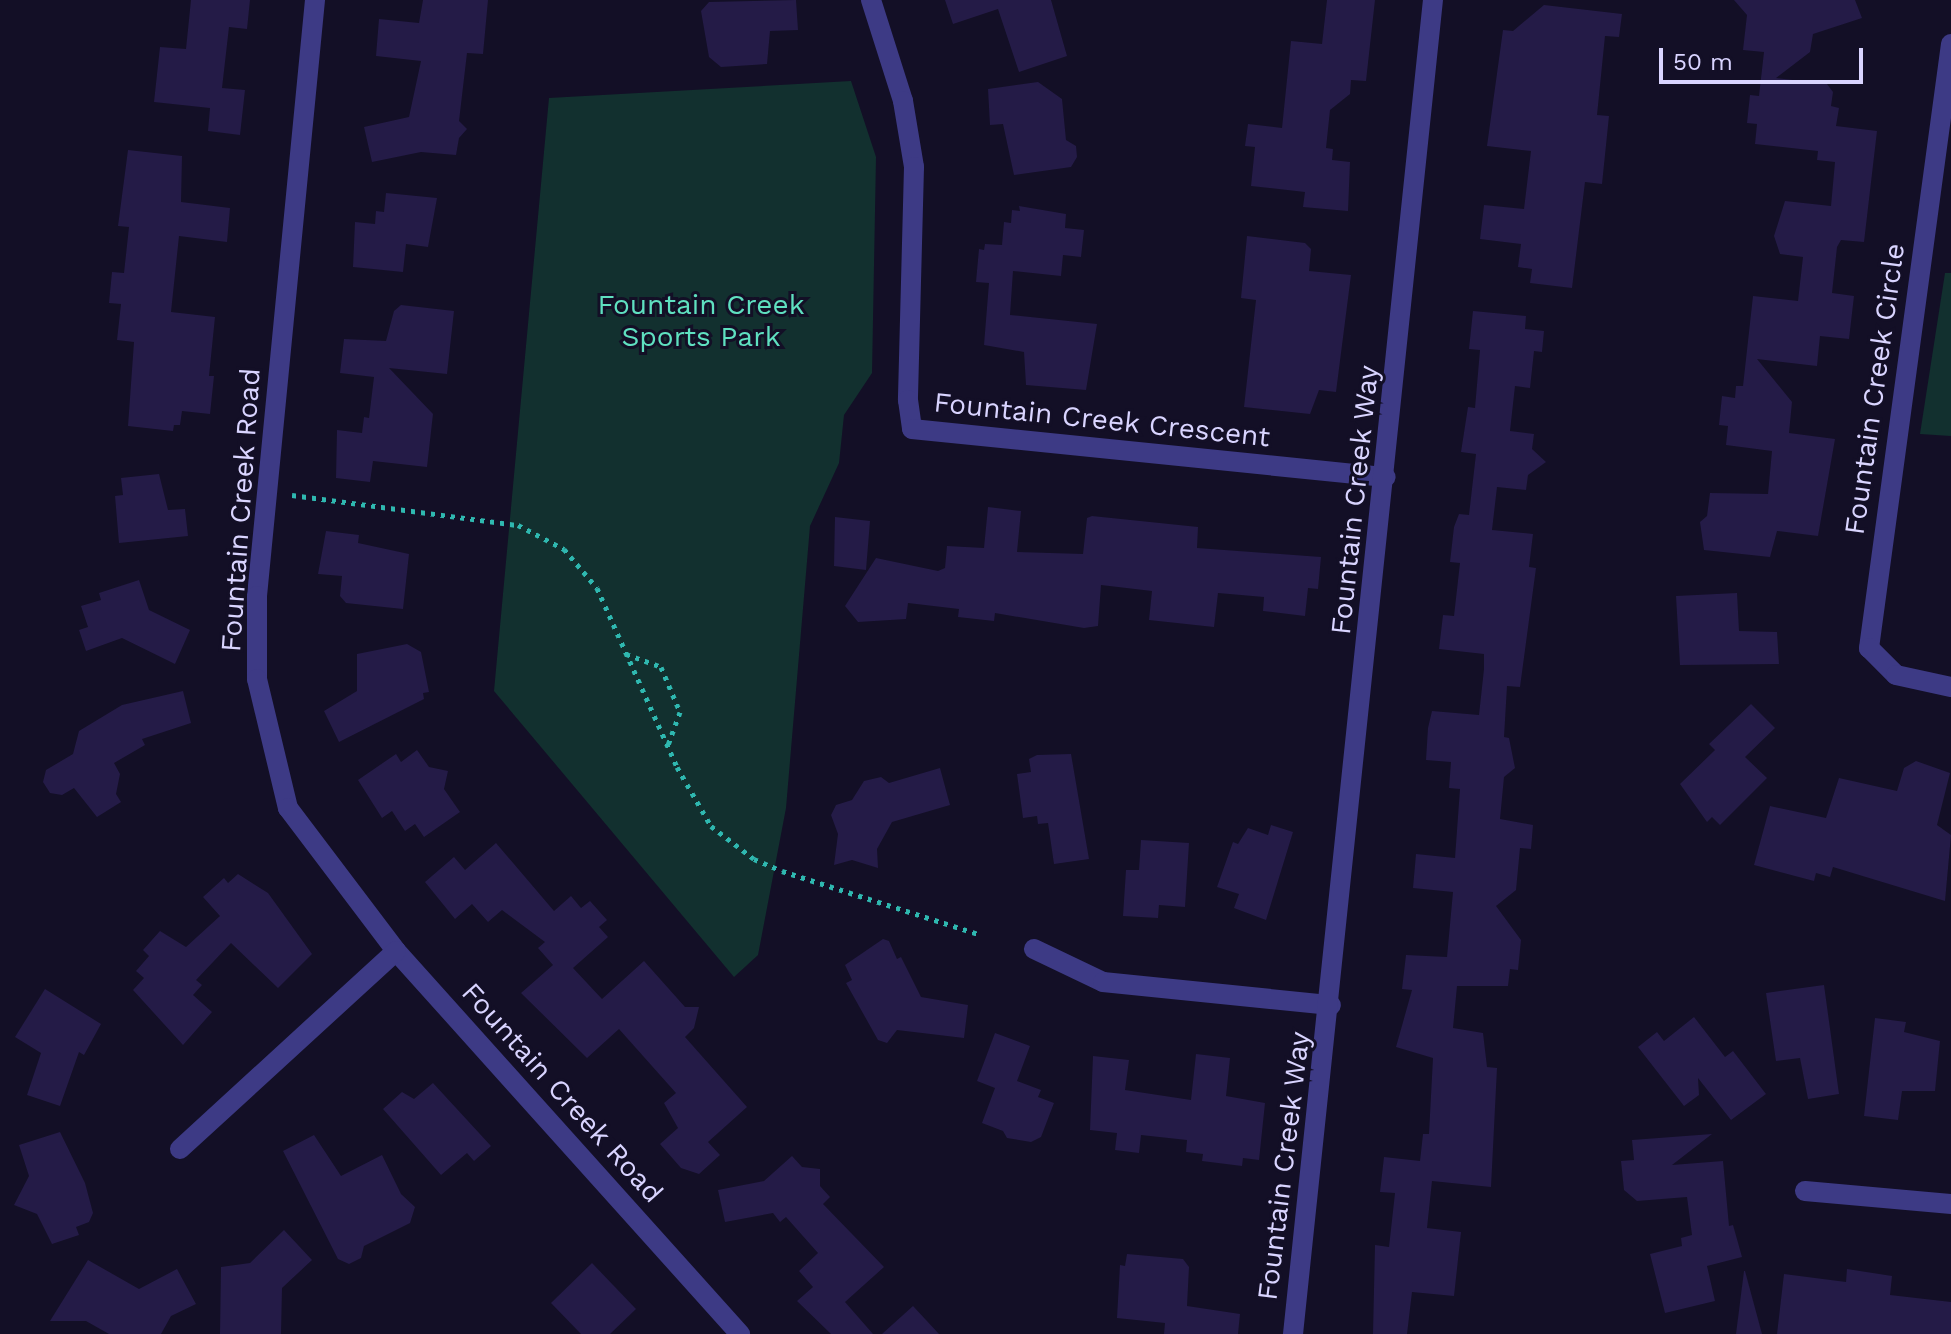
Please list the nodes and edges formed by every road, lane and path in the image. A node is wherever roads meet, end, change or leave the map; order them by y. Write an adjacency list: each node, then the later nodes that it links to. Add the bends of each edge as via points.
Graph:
1 (315, 0): 12 (street, Fountain Creek Road, via 257,596 257,679 288,808)
2 (871, 0): 5 (street, Fountain Creek Crescent, via 903,101 914,167 908,400 912,429)
3 (1433, 0): 5 (street, Fountain Creek Way)
4 (1951, 44): 8 (street, Fountain Creek Circle, via 1869,648 1896,675)
5 (1386, 477): 13 (street, Fountain Creek Way)
6 (292, 495): 7 (path, via 494,521 540,534 579,563 597,588)
7 (626, 654): 9 (path); 9 (path, via 661,667 680,712)
8 (1951, 687)
9 (667, 746): 10 (path, via 711,826 754,859)
10 (981, 935)
11 (1034, 949): 13 (street, Fountain Creek Way, via 1103,982)
12 (396, 951): 14 (street); 17 (street, Fountain Creek Road)
13 (1331, 1005): 18 (street, Fountain Creek Way)
14 (180, 1149)
15 (1805, 1191): 16 (street)
16 (1951, 1204)
17 (740, 1334)
18 (1293, 1334)

